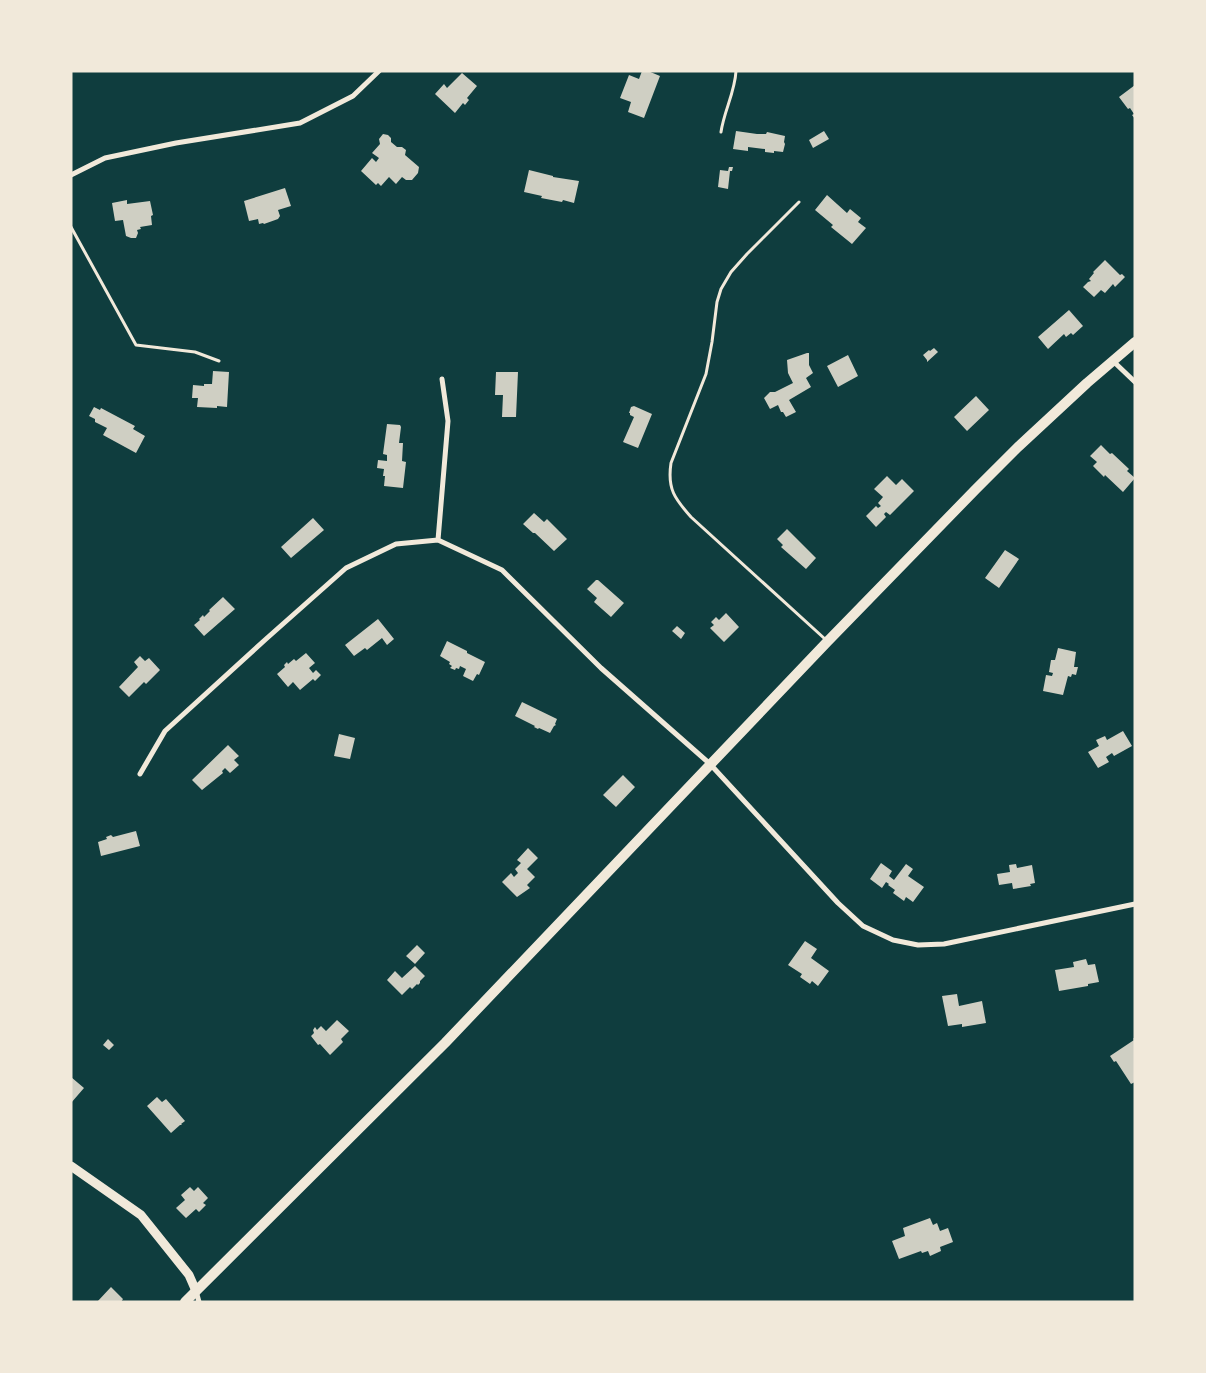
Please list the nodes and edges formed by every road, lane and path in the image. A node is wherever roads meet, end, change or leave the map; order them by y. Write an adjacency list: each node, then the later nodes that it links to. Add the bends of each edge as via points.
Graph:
1 (379, 71): 4 (street, via 353,96 300,123 105,158)
2 (736, 71): 3 (lane)
3 (721, 132)
4 (71, 175)
5 (799, 202): 13 (lane, via 746,254 721,289 706,374 671,463 669,476 678,503)
6 (71, 227): 9 (lane, via 136,345 195,352)
7 (1135, 342): 8 (main road)
8 (1112, 360): 11 (street); 13 (main road, via 1011,454)
9 (219, 361)
10 (442, 379): 12 (street, via 448,420)
11 (1135, 382)
12 (438, 540): 14 (street, via 502,570 601,668); 15 (street, via 396,544 346,568 165,731)
13 (828, 641): 14 (main road)
14 (710, 764): 16 (street, via 838,903 863,926 893,940 918,945 944,944); 18 (main road, via 444,1043)
15 (140, 774)
16 (1135, 904)
17 (71, 1166): 18 (street, via 141,1215 190,1275)
18 (196, 1291): 19 (main road); 20 (street)
19 (185, 1302)
20 (200, 1302)

